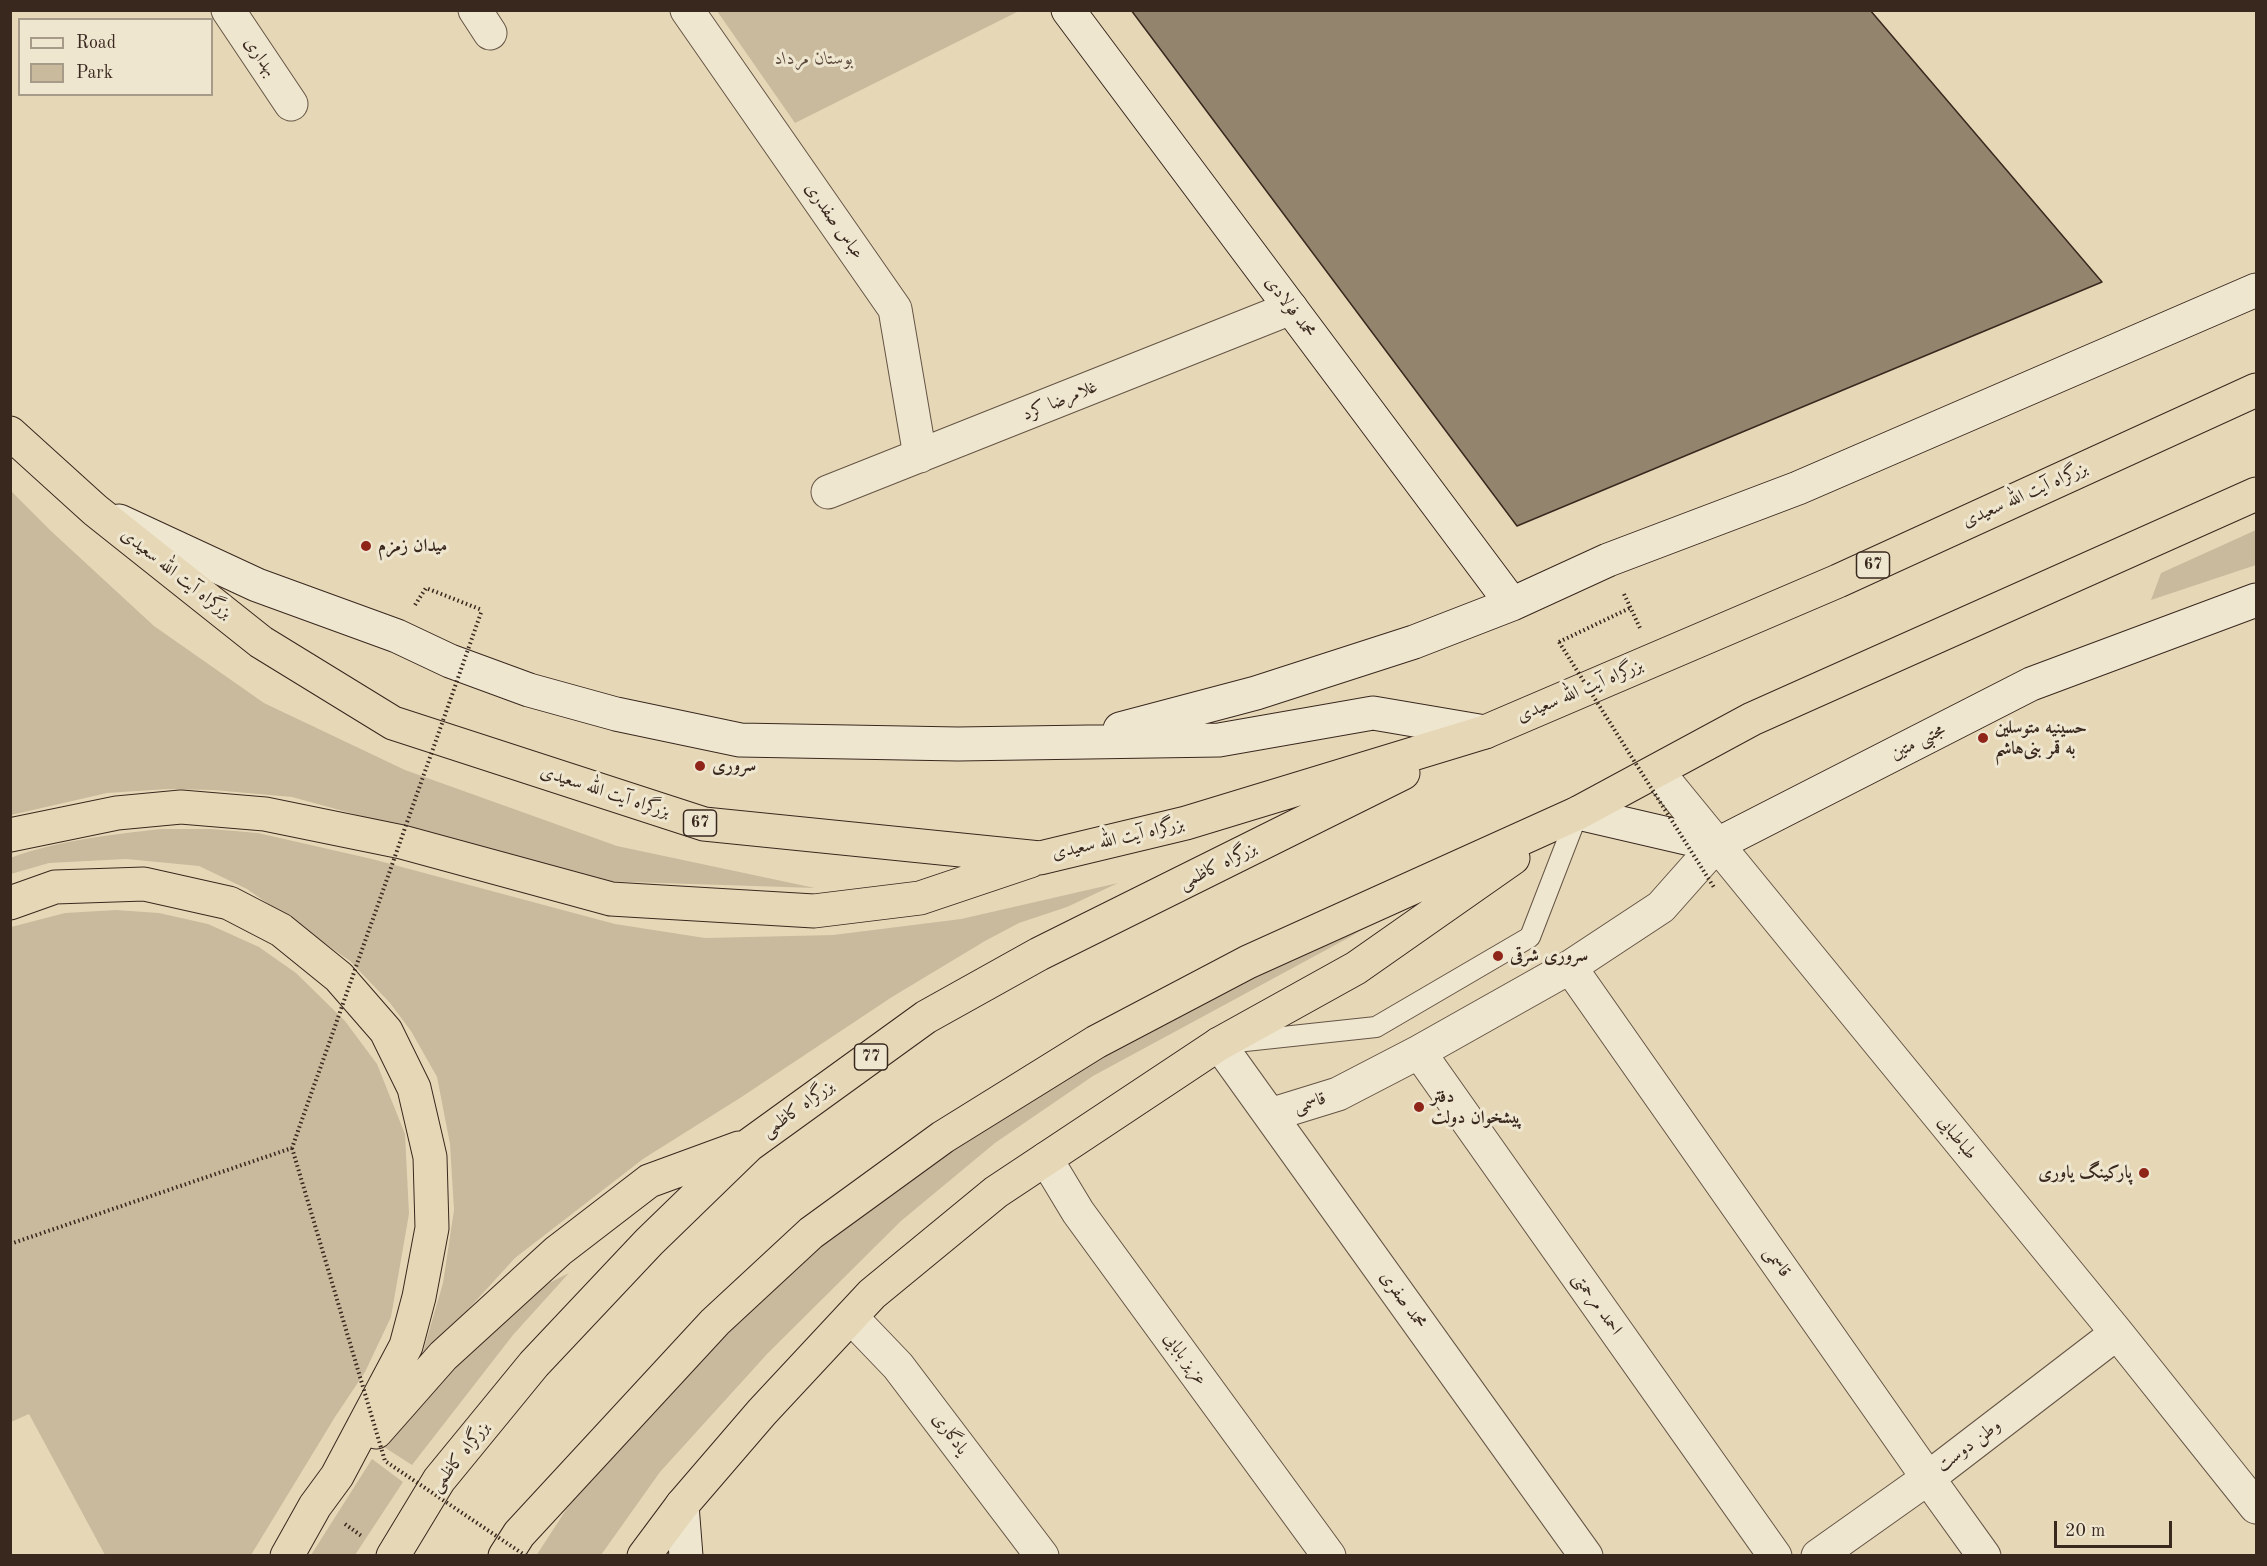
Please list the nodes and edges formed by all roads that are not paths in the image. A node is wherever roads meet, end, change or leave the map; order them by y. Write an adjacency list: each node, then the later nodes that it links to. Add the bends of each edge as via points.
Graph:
1 (228, 10): 4 (street, بهداری)
2 (687, 10): 9 (street, عباس صفدری, via 895,309)
3 (1068, 10): 6 (street, محمد فولادی)
4 (291, 104)
5 (2256, 290): 14 (street, via 1798,488 1608,560)
6 (1291, 308): 9 (street, غلامرضا کرد); 14 (street, محمد فولادی)
7 (2256, 390): 15 (highway, بزرگراه آیت الله سعیدی / 67, via 1838,581)
8 (10, 433): 12 (highway, بزرگراه آیت الله سعیدی / 67)
9 (920, 456): 10 (street, غلامرضا کرد)
10 (828, 492)
11 (2256, 494): 17 (highway, via 1752,719)
12 (95, 510): 16 (street, via 257,585 397,636 450,661 529,690 616,714 740,740); 21 (highway, بزرگراه آیت الله سعیدی / 67, via 261,642 393,723 704,824)
13 (2256, 600): 20 (street, مجتبی متین, via 2031,684)
14 (1512, 604): 16 (street, via 1414,642 1256,693)
15 (1485, 732): 16 (street, via 1373,712 1219,740); 21 (highway, بزرگراه آیت الله سعیدی / 67, via 1186,823); 27 (highway, بزرگراه کاظمی / 77, via 1039,954 926,1017)
16 (1057, 744)
17 (1657, 771): 18 (highway); 20 (street, طباطبایی)
18 (1578, 813): 20 (street); 24 (highway, via 1356,968); 24 (lane, via 1530,937 1376,1027); 37 (highway, via 1248,962 1096,1042 943,1137 811,1233 715,1322 519,1534)
19 (10, 835): 21 (highway, via 117,813 181,807 265,814 402,842 611,899 814,911 920,898)
20 (1716, 845): 23 (street, قاسمی, via 1661,908); 30 (street, طباطبایی)
21 (1040, 858)
22 (10, 903): 31 (highway, via 55,887 144,884 229,903 281,930 330,970 386,1031 417,1100 430,1157 432,1228 406,1346)
23 (1570, 967): 25 (street, قاسمی); 32 (street, قاسمی)
24 (1219, 1044): 26 (street, محمد صفری); 28 (highway)
25 (1419, 1052): 26 (street, قاسمی, via 1338,1094); 43 (street, احمد مرحمتی)
26 (1270, 1115): 42 (street, محمد صفری)
27 (749, 1145): 31 (highway, via 649,1181 558,1251 443,1356); 36 (highway, بزرگراه کاظمی / 77, via 649,1242 534,1364 439,1480)
28 (1046, 1159): 29 (highway, via 996,1192 872,1294); 41 (street, عزیز بابایی, via 1078,1212)
29 (851, 1317): 33 (highway); 40 (street, یادگاری, via 898,1366)
30 (2118, 1333): 32 (street, وطن دوست); 34 (street, طباطبایی)
31 (337, 1476): 35 (highway)
32 (1928, 1478): 44 (street, وطن دوست); 45 (street, قاسمی)
33 (682, 1505): 38 (highway); 39 (street)
34 (2256, 1507)
35 (287, 1556)
36 (393, 1556)
37 (505, 1556)
38 (644, 1556)
39 (686, 1556)
40 (1042, 1556)
41 (1329, 1556)
42 (1586, 1556)
43 (1775, 1556)
44 (1818, 1556)
45 (1984, 1556)

